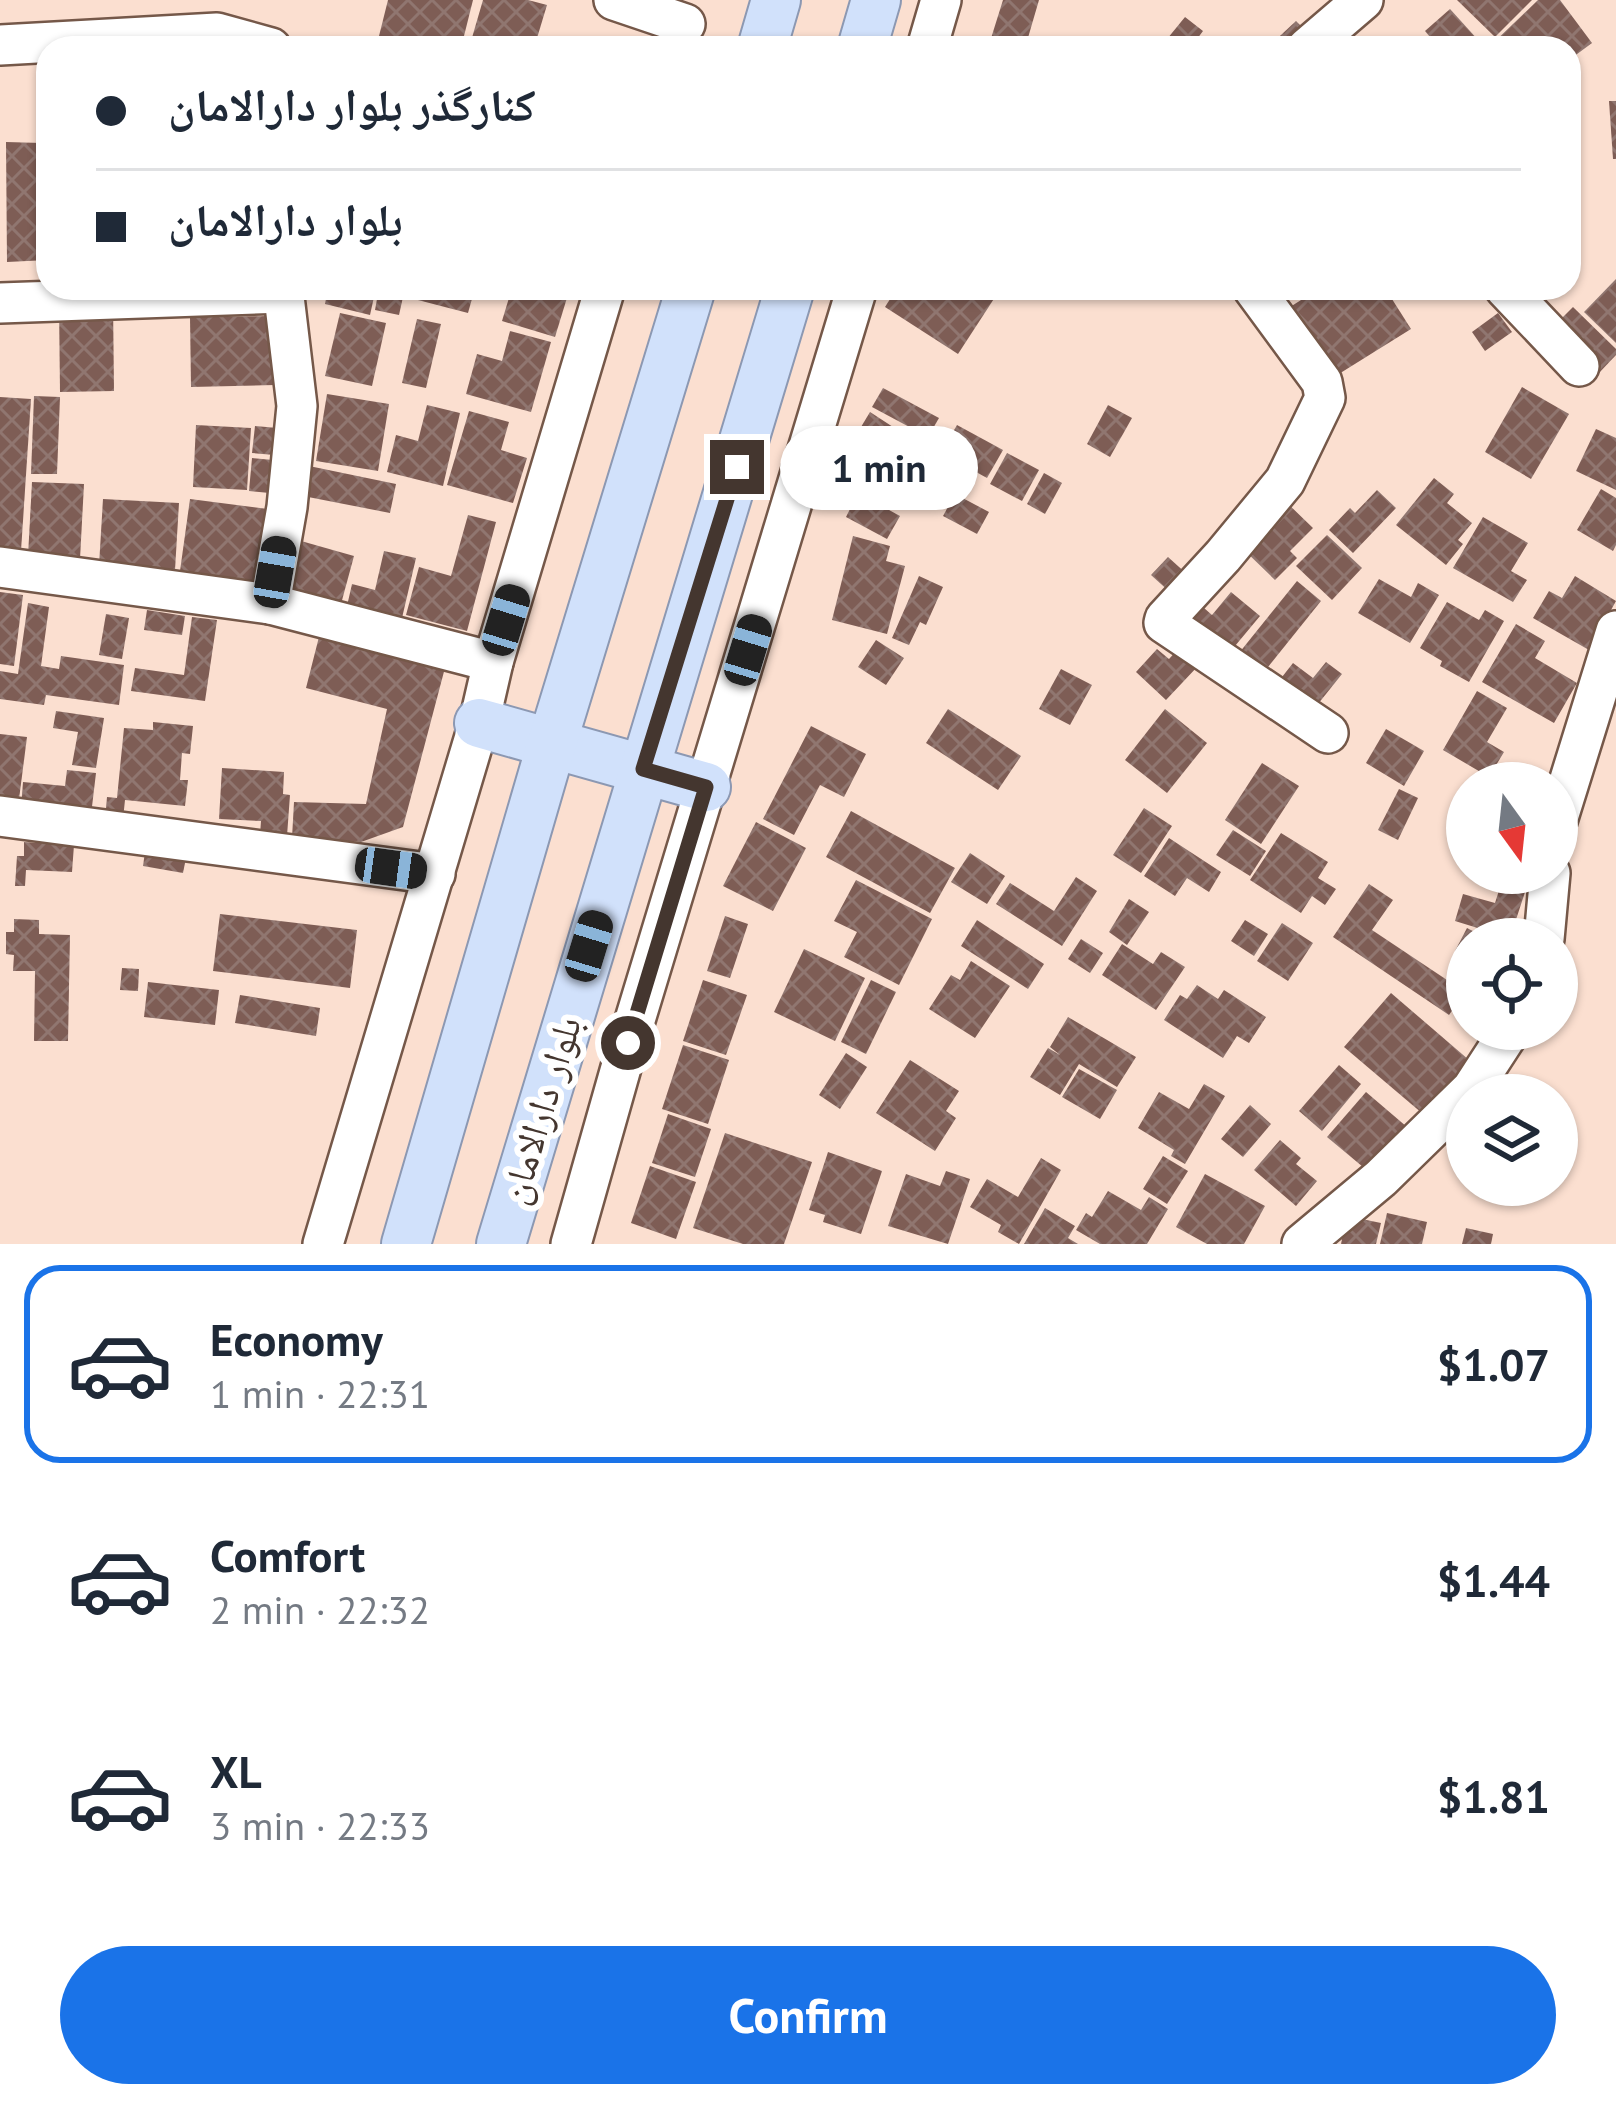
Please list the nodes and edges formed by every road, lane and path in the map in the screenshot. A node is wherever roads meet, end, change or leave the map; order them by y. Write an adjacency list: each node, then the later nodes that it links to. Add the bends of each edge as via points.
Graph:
1 (614, 0): 6 (street)
2 (776, 0): 9 (main road)
3 (876, 0): 10 (main road)
4 (941, 0): 11 (street)
5 (1339, 7): 12 (street)
6 (685, 24)
7 (163, 36): 8 (street)
8 (228, 36)
9 (766, 36)
10 (866, 36)
11 (930, 36)
12 (1316, 36)
13 (36, 43): 14 (street)
14 (0, 45)
15 (65, 300): 23 (street)
16 (284, 300): 26 (street, via 298,406)
17 (601, 300): 28 (street)
18 (688, 300): 31 (main road)
19 (786, 300): 33 (main road, بلوار دارالامان)
20 (853, 300): 34 (street)
21 (1262, 300): 30 (street, via 1322,382 1325,398 1285,481 1164,623)
22 (1516, 300): 24 (street)
23 (0, 303)
24 (1579, 366)
25 (0, 567): 26 (street)
26 (270, 604): 28 (street)
27 (1616, 631): 32 (street)
28 (493, 662): 29 (street)
29 (479, 723): 31 (main road); 36 (street)
30 (1328, 733)
31 (552, 743): 33 (main road); 39 (main road)
32 (1575, 762)
33 (643, 769): 34 (main road); 40 (main road, بلوار دارالامان)
34 (706, 787): 41 (street)
35 (0, 816): 36 (street)
36 (434, 874): 38 (street)
37 (1497, 1050): 42 (street, via 1472,1089)
38 (323, 1244)
39 (406, 1244)
40 (501, 1244)
41 (571, 1244)
42 (1302, 1244)

